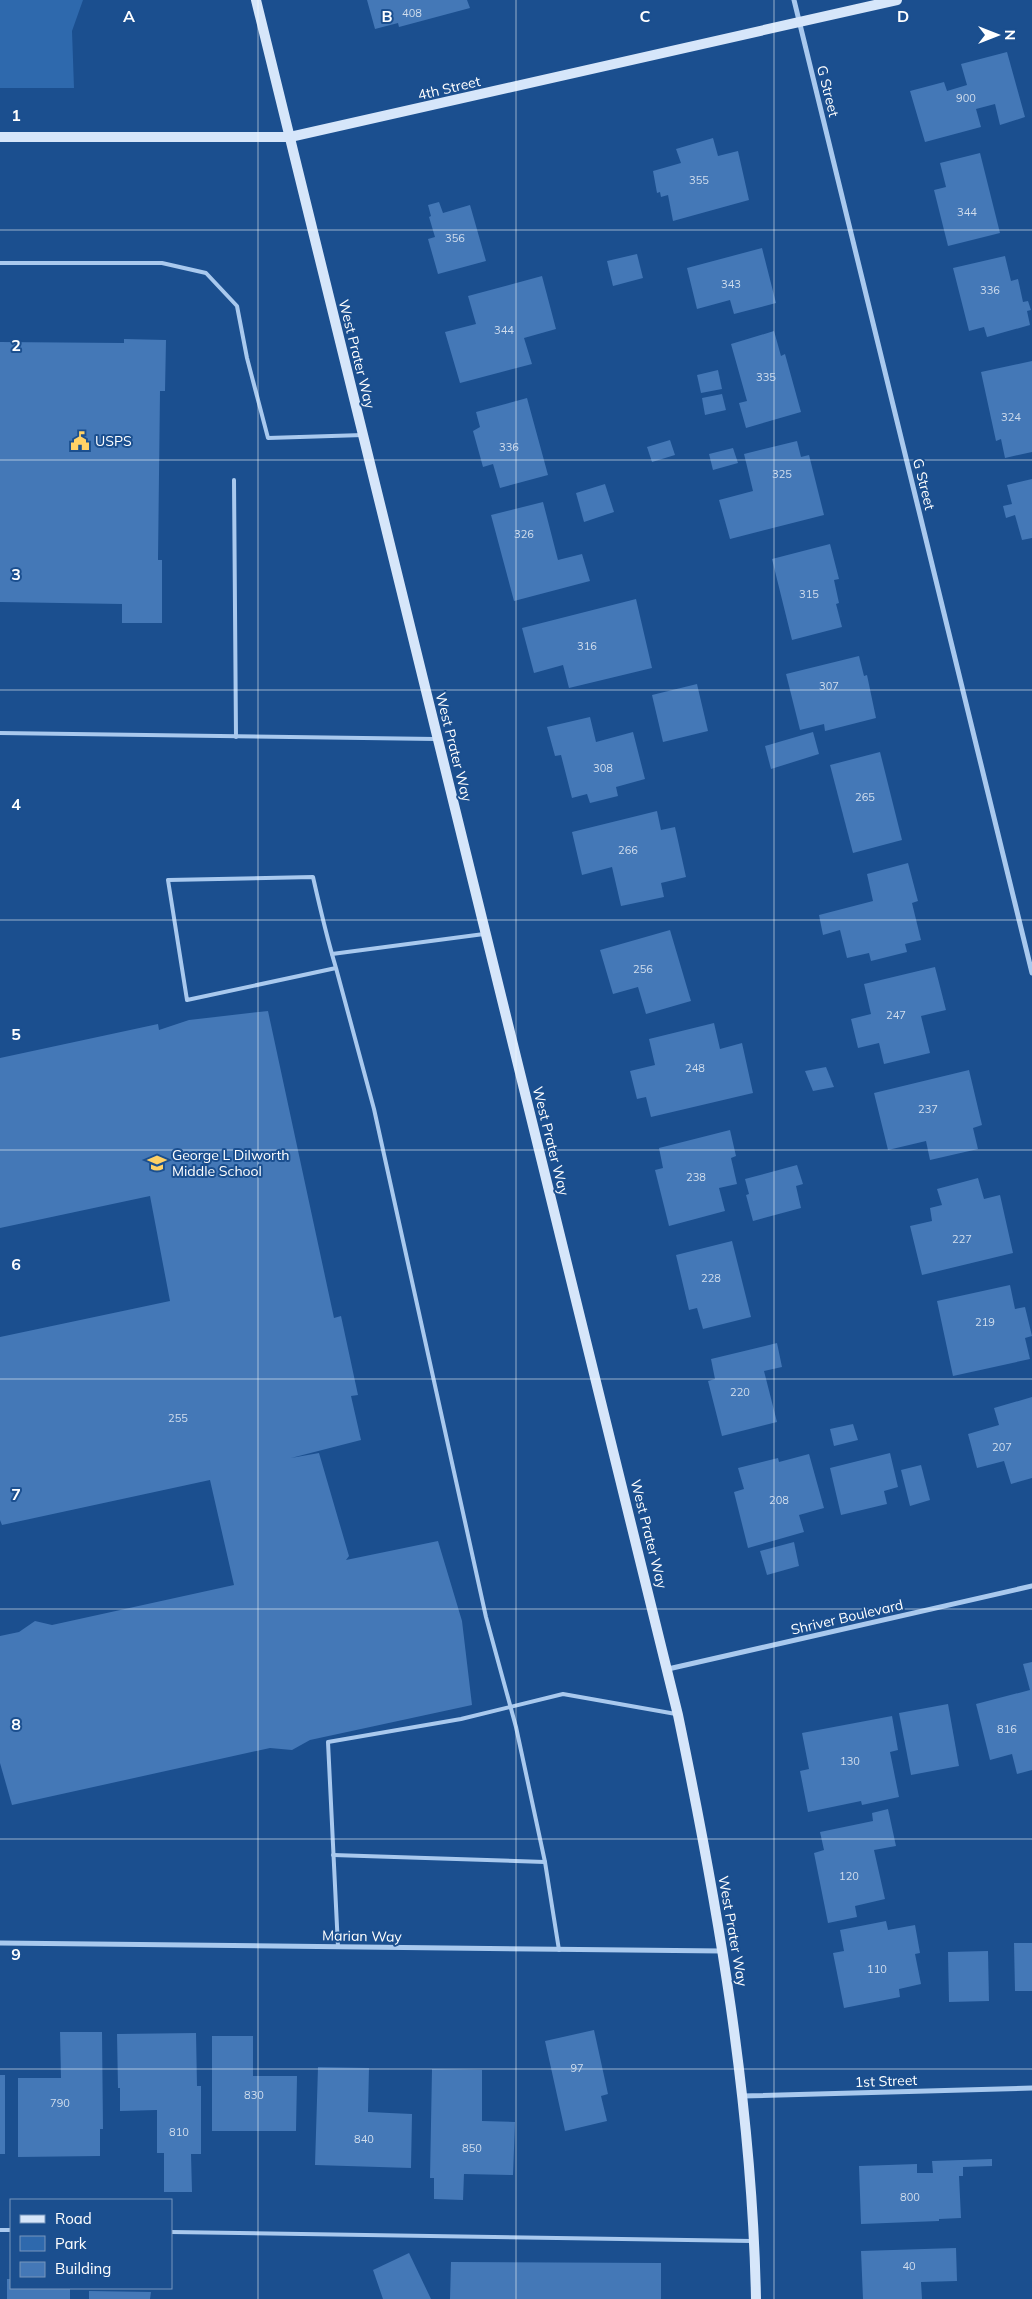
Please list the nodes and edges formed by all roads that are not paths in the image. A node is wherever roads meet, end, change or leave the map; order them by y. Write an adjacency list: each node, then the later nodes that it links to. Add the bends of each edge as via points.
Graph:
1 (256, 0): 6 (main road, West Prater Way)
2 (794, 0): 4 (street, G Street)
3 (897, 0): 4 (main road, 4th Street)
4 (800, 22): 6 (main road, 4th Street); 16 (street, G Street)
5 (0, 137): 6 (main road, 4th Street)
6 (290, 137): 8 (main road, West Prater Way)
7 (0, 263): 8 (lane, via 162,263 206,273 238,306 247,358 268,438)
8 (362, 435): 12 (main road, West Prater Way)
9 (234, 480): 11 (lane)
10 (0, 733): 11 (lane)
11 (236, 736): 12 (lane)
12 (438, 739): 13 (main road, West Prater Way)
13 (486, 934): 14 (lane); 18 (main road, West Prater Way)
14 (332, 954): 15 (lane); 15 (lane, via 313,877 168,880 188,1000)
15 (336, 968): 19 (lane, via 374,1109)
16 (1032, 973)
17 (1032, 1586): 18 (street, Shriver Boulevard)
18 (668, 1670): 20 (main road, West Prater Way)
19 (509, 1709): 20 (lane, via 562,1694); 21 (lane, via 328,1742); 22 (lane, via 516,1726)
20 (678, 1715): 26 (main road, West Prater Way)
21 (333, 1856): 22 (lane); 24 (lane)
22 (546, 1862): 25 (lane)
23 (0, 1944): 24 (street, Marian Way)
24 (338, 1947): 25 (street, Marian Way)
25 (559, 1950): 26 (street, Marian Way)
26 (724, 1951): 28 (main road, West Prater Way)
27 (1032, 2088): 28 (street, 1st Street)
28 (742, 2096): 30 (main road, West Prater Way)
29 (172, 2232): 30 (lane)
30 (755, 2241): 31 (main road, West Prater Way)
31 (756, 2299)

